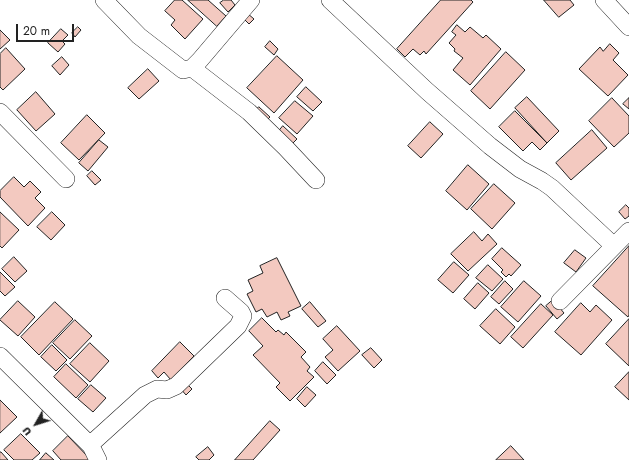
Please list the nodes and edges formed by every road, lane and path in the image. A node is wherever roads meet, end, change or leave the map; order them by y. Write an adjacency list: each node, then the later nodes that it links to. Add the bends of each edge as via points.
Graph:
1 (104, 0): 6 (street, via 139,36 183,70)
2 (251, 0): 6 (street)
3 (330, 0): 11 (street, via 427,92 490,146 520,169 552,188)
4 (604, 0): 5 (street)
5 (629, 27)
6 (192, 68): 9 (street, via 249,112)
7 (0, 112): 8 (street)
8 (66, 179)
9 (316, 180)
10 (629, 231): 11 (street)
11 (614, 246): 13 (street)
12 (225, 298): 15 (street, via 243,316 238,326 176,386 167,390 157,389 145,395 92,443)
13 (560, 301)
14 (0, 356): 15 (street)
15 (95, 453)

